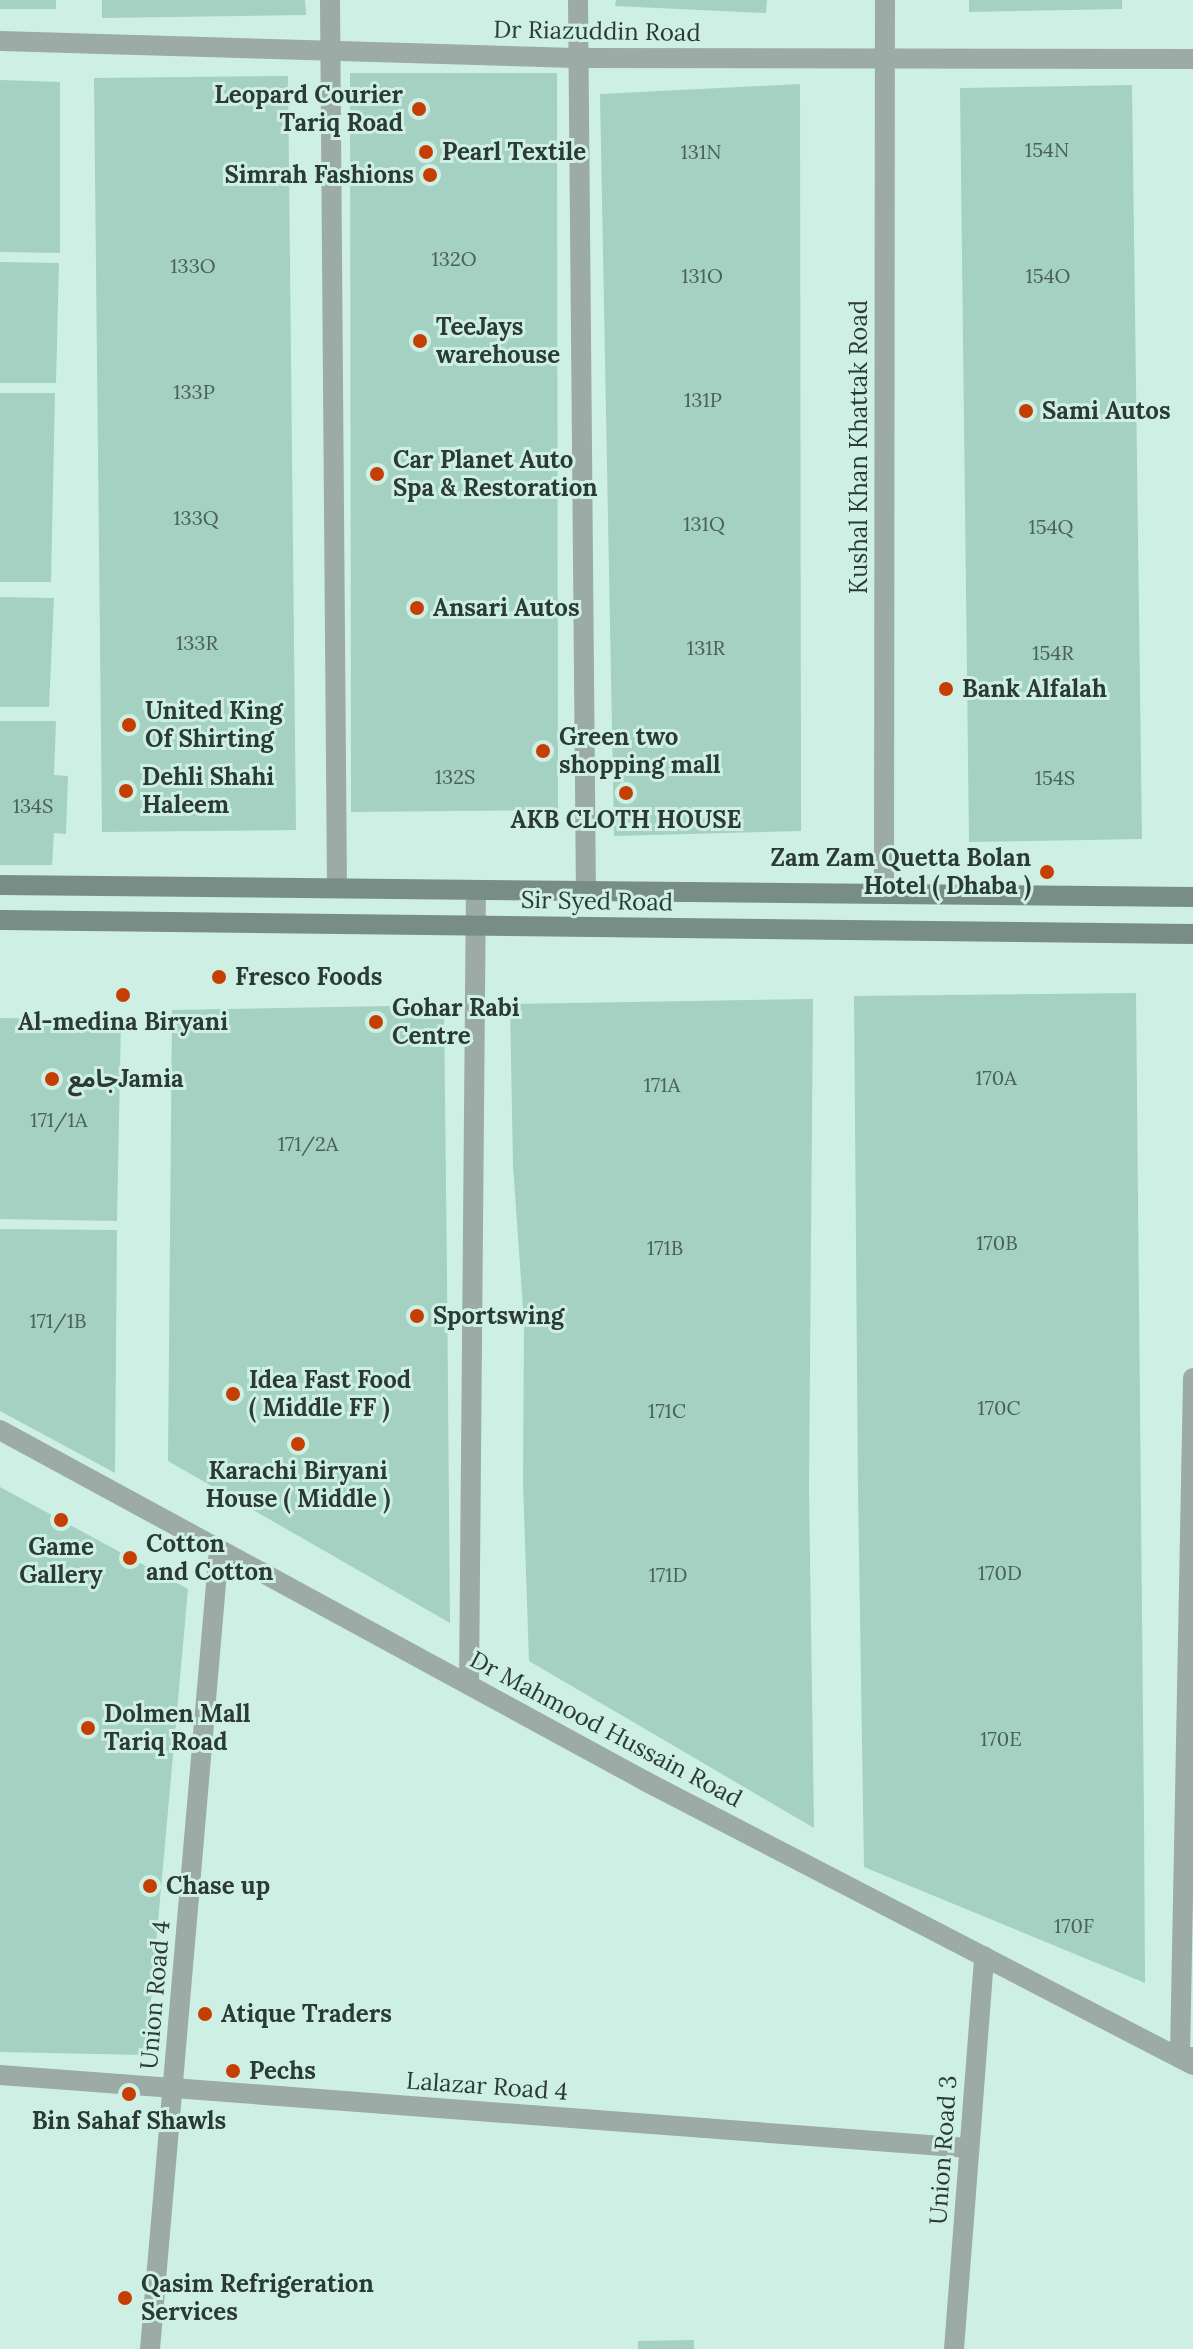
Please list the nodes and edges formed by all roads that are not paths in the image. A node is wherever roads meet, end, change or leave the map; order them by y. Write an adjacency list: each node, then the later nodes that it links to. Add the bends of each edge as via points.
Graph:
1 (330, 0): 5 (street)
2 (578, 0): 6 (street)
3 (885, 0): 8 (street, Kushal Khan Khattak Road)
4 (0, 41): 5 (street, Dr Riazuddin Road)
5 (330, 50): 6 (street, Dr Riazuddin Road); 10 (street)
6 (576, 58): 8 (street, Dr Riazuddin Road); 12 (street)
7 (1193, 59): 8 (street, Dr Riazuddin Road)
8 (885, 61): 13 (street, Kushal Khan Khattak Road)
9 (0, 885): 10 (main road, Sir Syed Road)
10 (337, 888): 11 (main road, Sir Syed Road)
11 (476, 890): 12 (main road, Sir Syed Road); 16 (street)
12 (586, 891): 13 (main road, Sir Syed Road)
13 (884, 894): 14 (main road, Sir Syed Road)
14 (1193, 897)
15 (0, 920): 16 (main road, Sir Syed Road)
16 (475, 925): 17 (main road, Sir Syed Road); 21 (street)
17 (1193, 934)
18 (1193, 1378): 23 (street)
19 (0, 1430): 20 (street, Dr Mahmood Hussain Road)
20 (219, 1549): 21 (street, Dr Mahmood Hussain Road); 25 (street, Union Road 4)
21 (469, 1685): 22 (street, Dr Mahmood Hussain Road)
22 (984, 1956): 23 (street, Dr Mahmood Hussain Road); 26 (street, Union Road 3)
23 (1189, 2059)
24 (0, 2075): 25 (street, Lalazar Road 4)
25 (174, 2088): 26 (street, Lalazar Road 4); 27 (street, Union Road 4)
26 (969, 2148): 28 (street, Union Road 3)
27 (150, 2349)
28 (954, 2349)

